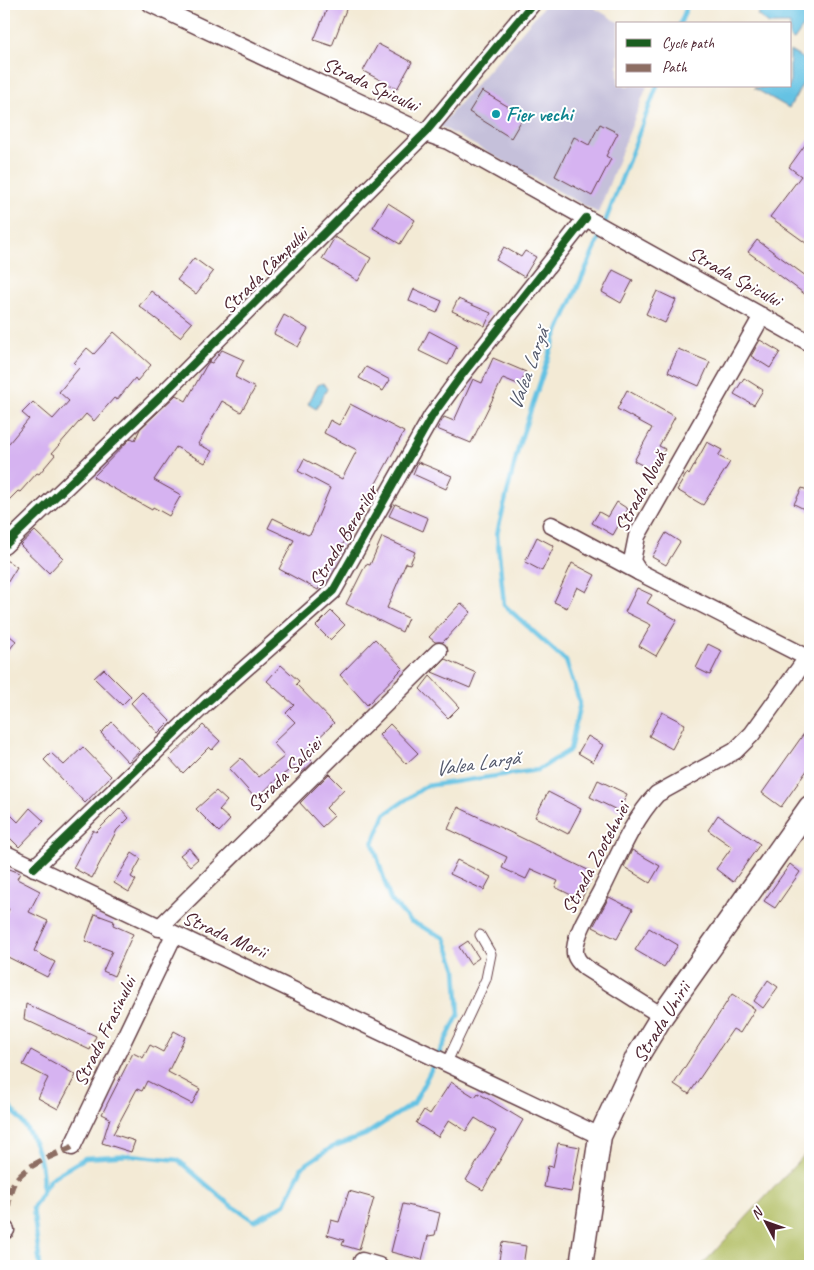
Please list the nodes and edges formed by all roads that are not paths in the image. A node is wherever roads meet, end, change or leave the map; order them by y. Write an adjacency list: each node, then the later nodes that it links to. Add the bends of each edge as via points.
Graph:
1 (150, 4): 3 (street, Strada Spicului)
2 (532, 4): 3 (street, Strada Câmpului)
3 (425, 133): 4 (street, Strada Spicului, via 448,141); 8 (street, Strada Câmpului, via 161,396)
4 (591, 220): 5 (street, Strada Spicului); 14 (street, Strada Berarilor, via 461,376 432,416 333,591 206,703)
5 (762, 316): 6 (street, Strada Spicului); 9 (street, Strada Nouă, via 637,536 632,561)
6 (810, 343)
7 (551, 525): 9 (street)
8 (4, 546)
9 (639, 572): 11 (street)
10 (439, 651): 15 (street, Strada Salciei)
11 (809, 659): 18 (street, Strada Zootehniei, via 752,734 735,751 657,794 649,802 582,929 575,950 576,958 586,968)
12 (810, 807): 18 (main road, Strada Unirii)
13 (4, 853): 14 (street, Strada Morii)
14 (34, 868): 15 (street, Strada Morii)
15 (159, 928): 16 (street, Strada Morii)
16 (174, 934): 19 (street, Strada Morii); 21 (street, Strada Frasinului)
17 (480, 935): 19 (lane, via 491,954 486,979)
18 (662, 1016): 20 (main road, Strada Unirii, via 636,1057)
19 (439, 1058): 20 (street, Strada Morii)
20 (600, 1136): 24 (main road, Strada Unirii)
21 (72, 1147)
22 (362, 1261): 23 (street)
23 (379, 1266)
24 (581, 1266)

